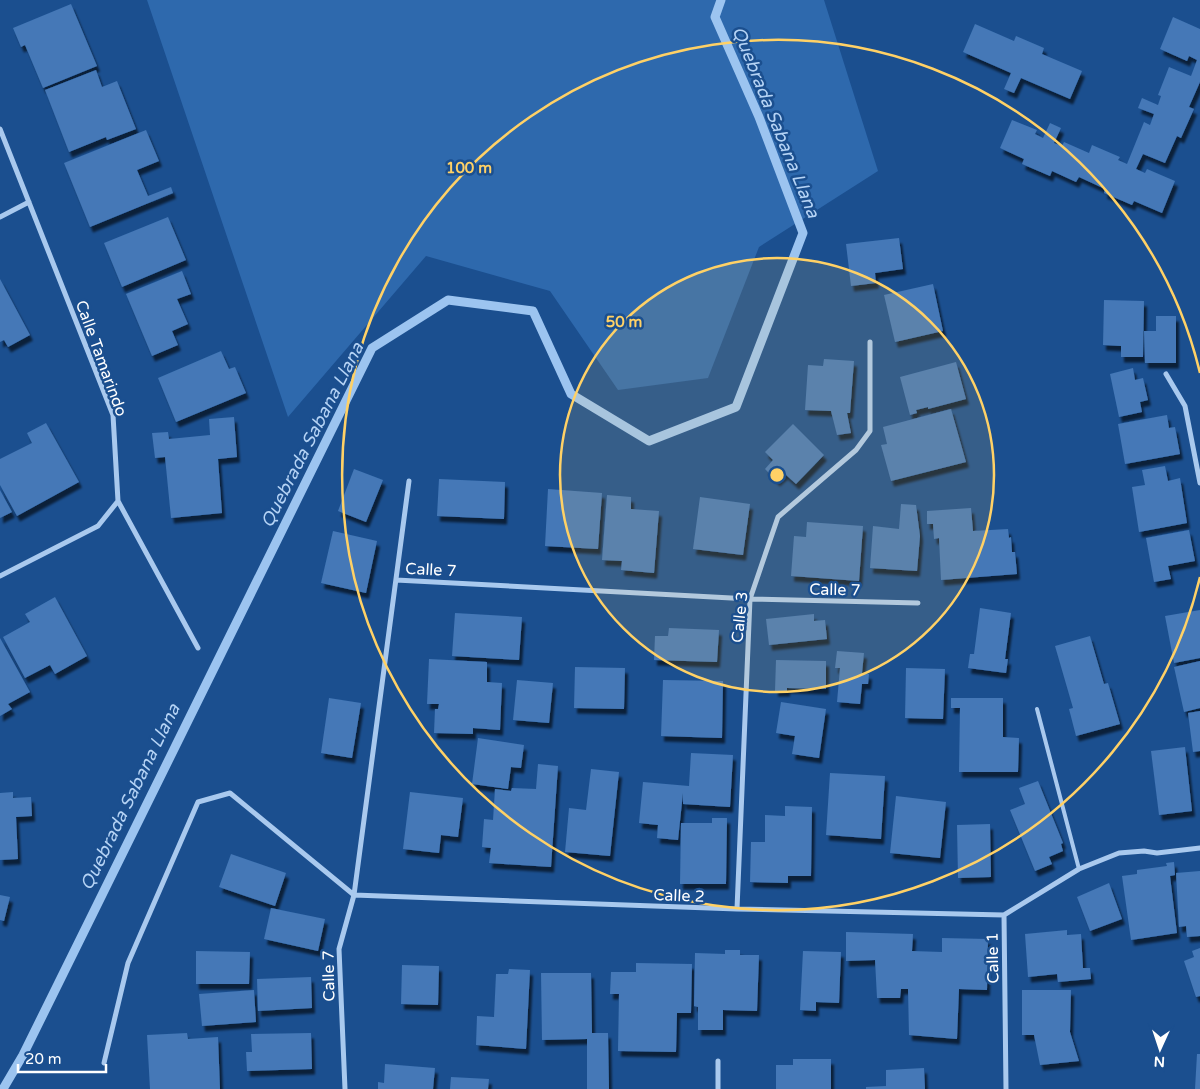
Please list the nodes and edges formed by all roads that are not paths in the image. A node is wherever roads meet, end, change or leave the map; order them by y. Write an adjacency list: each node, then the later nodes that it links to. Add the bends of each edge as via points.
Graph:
1 (0, 129): 2 (street, Calle Tamarindo)
2 (29, 202): 3 (street); 8 (street, Calle Tamarindo, via 113,415)
3 (0, 217)
4 (870, 342): 11 (street, Calle 3, via 870,431 856,450 778,518)
5 (1166, 374): 7 (street, via 1185,406)
6 (409, 481): 10 (street)
7 (1200, 483)
8 (118, 501): 9 (street, via 98,526); 13 (street, Calle Tamarindo)
9 (0, 576)
10 (396, 580): 11 (street, Calle 7); 17 (street, Calle 7)
11 (750, 599): 12 (street, Calle 7); 18 (street, Calle 3)
12 (918, 603)
13 (198, 648)
14 (1037, 709): 16 (lane)
15 (1200, 848): 16 (street, Calle 1, via 1119,853)
16 (1079, 870): 19 (street, Calle 1)
17 (354, 895): 18 (street, Calle 2); 21 (street, via 230,793 198,802 128,963); 22 (street, Calle 7, via 338,949)
18 (737, 909): 19 (street, Calle 2)
19 (1004, 915): 24 (street, Calle 1)
20 (718, 1061): 23 (street)
21 (104, 1063)
22 (345, 1089)
23 (718, 1089)
24 (1006, 1089)

